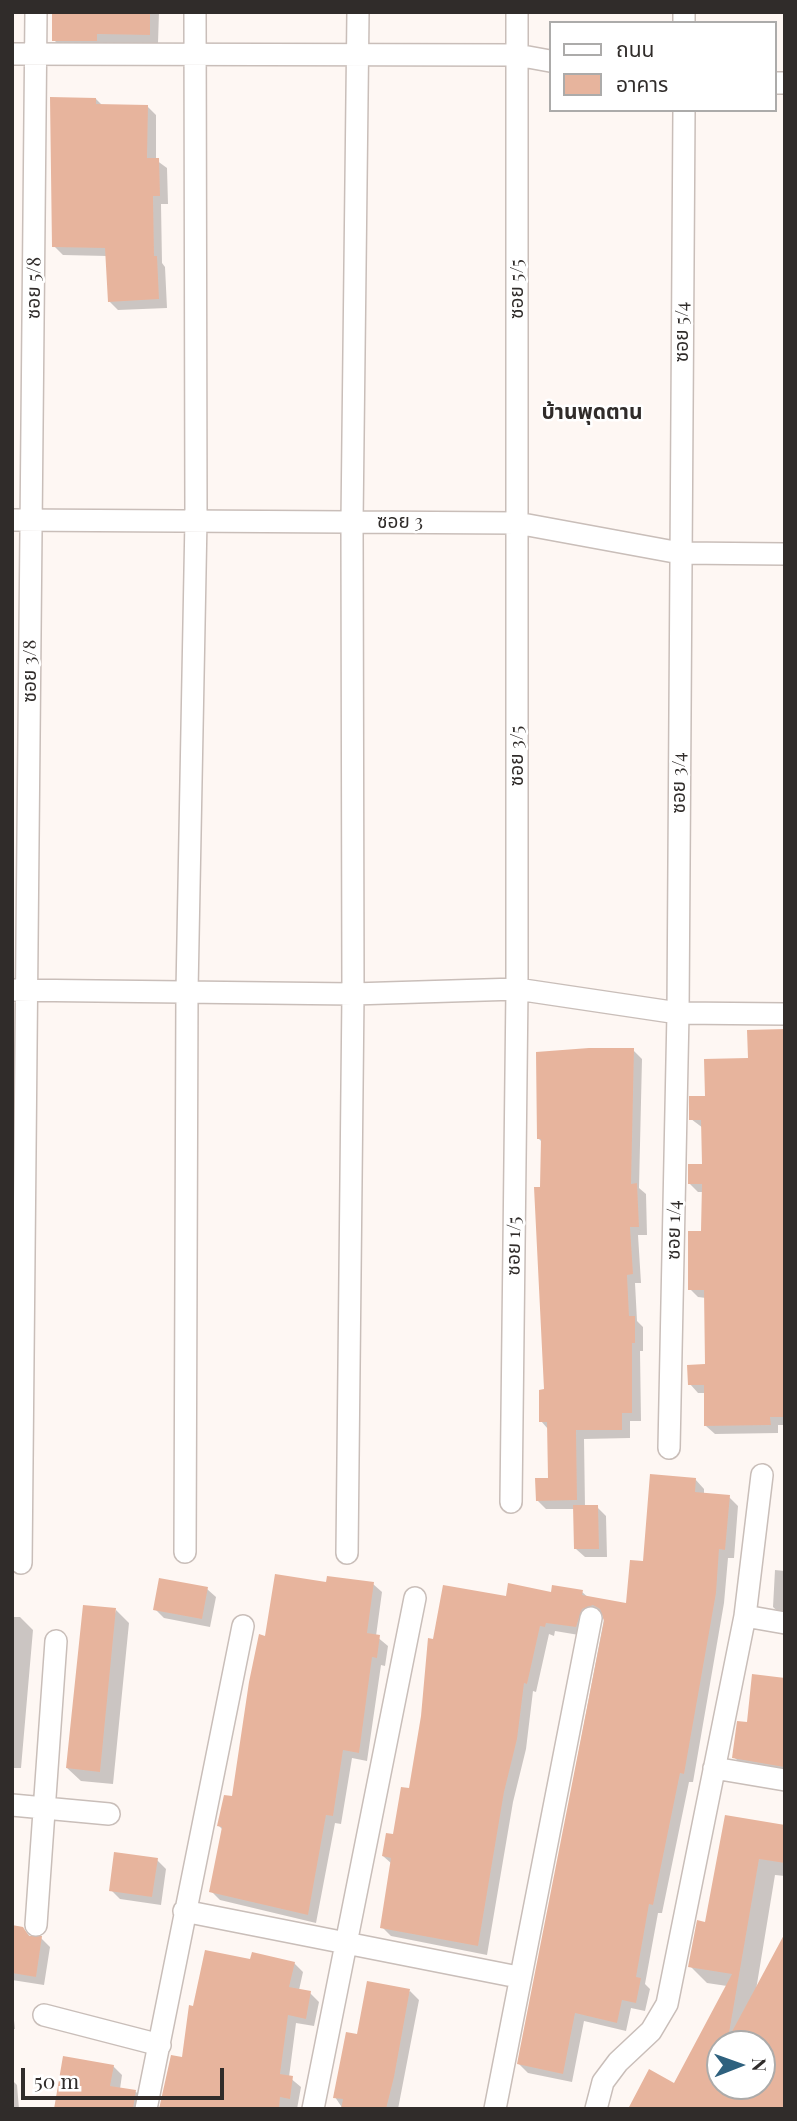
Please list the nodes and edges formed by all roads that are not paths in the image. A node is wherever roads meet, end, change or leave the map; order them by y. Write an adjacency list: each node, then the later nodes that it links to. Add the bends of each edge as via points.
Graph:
1 (36, 12): 7 (street, ซอย 5/8)
2 (195, 12): 5 (street)
3 (358, 12): 8 (street)
4 (517, 12): 9 (street, ซอย 5/5)
5 (195, 53): 7 (street); 8 (street); 13 (street)
6 (12, 54): 7 (street)
7 (37, 54): 12 (street, ซอย 5/8)
8 (358, 55): 9 (street); 14 (street)
9 (517, 55): 10 (street); 15 (street, ซอย 5/5)
10 (548, 61)
11 (684, 112): 16 (street, ซอย 5/4)
12 (22, 520): 13 (street, ซอย 3); 19 (street, ซอย 3/8)
13 (196, 520): 14 (street, ซอย 3); 20 (street)
14 (352, 522): 15 (street, ซอย 3); 21 (street)
15 (517, 523): 16 (street, ซอย 3); 18 (street, ซอย 3/5)
16 (680, 553): 17 (street, ซอย 3); 22 (street, ซอย 3/4)
17 (785, 554)
18 (517, 989): 21 (street); 22 (street); 26 (street, ซอย 1/5)
19 (20, 990): 20 (street); 29 (street, ซอย 3/8)
20 (187, 991): 21 (street); 27 (street)
21 (353, 994): 28 (street)
22 (678, 1013): 23 (street); 24 (street, ซอย 1/4)
23 (785, 1014)
24 (669, 1448)
25 (762, 1475): 31 (street)
26 (512, 1502)
27 (185, 1552)
28 (348, 1553)
29 (21, 1563)
30 (415, 1598): 43 (street)
31 (744, 1616): 33 (street); 36 (street)
32 (591, 1618): 44 (street)
33 (785, 1623)
34 (243, 1626): 41 (street)
35 (56, 1641): 39 (street)
36 (714, 1768): 37 (street); 50 (street, via 667,2004 651,2031 603,2082)
37 (785, 1780)
38 (12, 1805): 39 (street)
39 (44, 1808): 40 (street); 42 (street)
40 (109, 1814)
41 (184, 1911): 43 (street); 46 (street)
42 (36, 1925)
43 (345, 1941): 44 (street); 48 (street)
44 (518, 1977): 49 (street)
45 (44, 2015): 46 (street)
46 (160, 2045): 47 (street)
47 (146, 2109)
48 (313, 2109)
49 (495, 2109)
50 (596, 2109)

